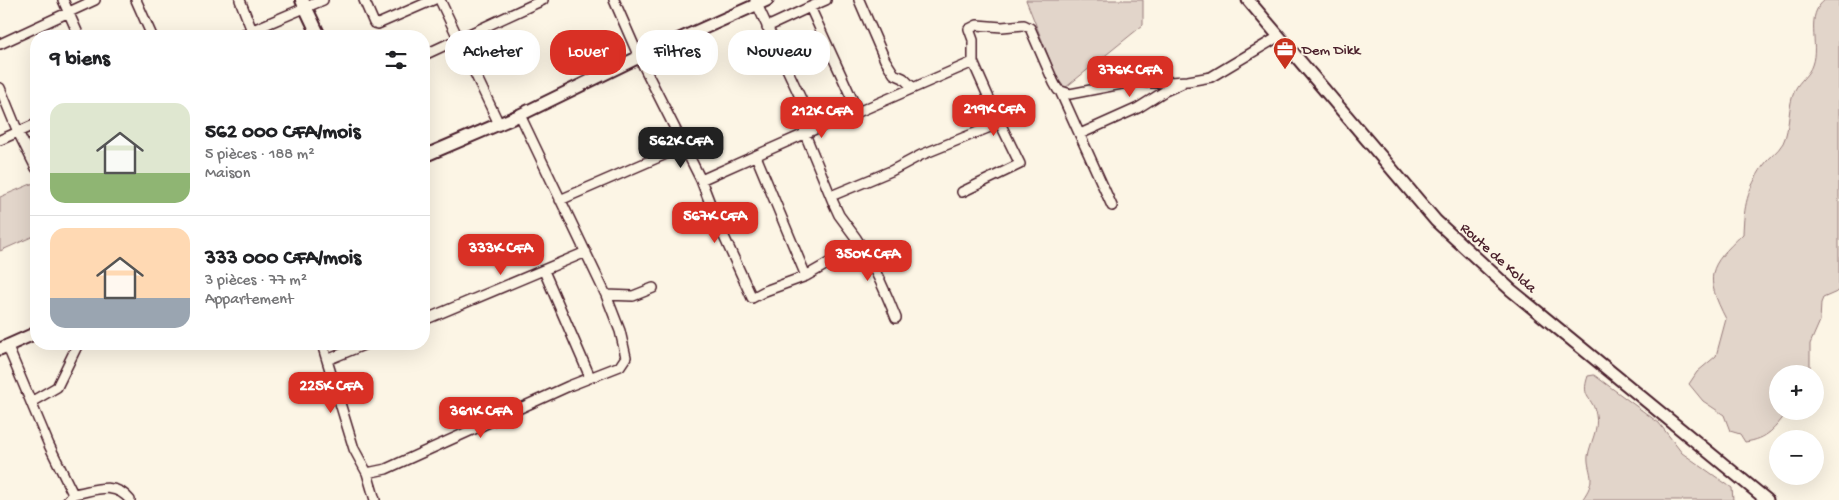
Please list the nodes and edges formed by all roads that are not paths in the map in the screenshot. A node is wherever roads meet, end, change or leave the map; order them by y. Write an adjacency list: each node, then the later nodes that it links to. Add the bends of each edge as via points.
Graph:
1 (63, 0): 17 (street)
2 (95, 0): 17 (street)
3 (136, 0): 20 (street)
4 (240, 0): 21 (street)
5 (323, 0): 15 (street)
6 (364, 0): 7 (street, via 374,23 378,24)
7 (433, 0)
8 (440, 0): 24 (street)
9 (543, 0): 25 (street)
10 (614, 0): 30 (street)
11 (826, 0): 16 (street)
12 (859, 0): 38 (street, via 885,60 894,74)
13 (1248, 0): 27 (main road, Route de Kolda)
14 (760, 2): 18 (street); 26 (main road)
15 (304, 4): 22 (street); 23 (highway)
16 (810, 7): 18 (street); 40 (street)
17 (68, 12): 19 (street); 28 (street)
18 (767, 27): 46 (street, via 800,99)
19 (76, 30)
20 (149, 30)
21 (251, 30)
22 (257, 30)
23 (316, 30)
24 (454, 30)
25 (478, 30)
26 (698, 30)
27 (1278, 37): 36 (street, via 1211,77); 78 (main road, Route de Kolda, via 1425,209 1486,269)
28 (0, 44)
29 (445, 45): 31 (street)
30 (636, 50)
31 (430, 52)
32 (636, 58): 41 (main road)
33 (973, 62): 38 (street); 39 (street, via 974,40 969,29 1024,25 1030,28); 42 (street)
34 (475, 75): 43 (street)
35 (648, 75): 49 (street)
36 (1188, 81): 39 (street, via 1136,81 1070,94); 47 (street)
37 (0, 88): 45 (street)
38 (913, 88): 40 (street)
39 (1060, 92): 47 (street)
40 (858, 112): 46 (street)
41 (520, 115): 43 (main road); 56 (street)
42 (1000, 123): 54 (street, via 1020,164); 55 (street)
43 (499, 124): 50 (main road)
44 (30, 127): 45 (street)
45 (18, 132): 48 (street); 51 (street)
46 (805, 134): 52 (street); 55 (street)
47 (1080, 134): 57 (street)
48 (0, 140)
49 (682, 147): 53 (street); 56 (street)
50 (430, 153)
51 (30, 156)
52 (756, 156): 53 (street); 61 (street)
53 (701, 180): 61 (street, via 752,298)
54 (962, 192)
55 (831, 196): 58 (street)
56 (560, 200): 59 (street)
57 (1112, 206)
58 (856, 238): 61 (street, via 853,249); 65 (street, via 875,269)
59 (586, 252): 60 (street); 63 (street)
60 (544, 271): 64 (street); 72 (street)
61 (806, 276)
62 (653, 288): 63 (street, via 632,296)
63 (606, 295): 72 (street, via 626,357 620,366)
64 (430, 318)
65 (896, 318)
66 (30, 336): 67 (main road)
67 (4, 347): 73 (street)
68 (75, 350): 73 (street, via 57,387)
69 (324, 350): 71 (street)
70 (351, 350): 71 (street)
71 (327, 360): 74 (street, via 354,449)
72 (590, 377): 74 (street, via 386,468)
73 (31, 402): 75 (street)
74 (367, 473): 77 (street)
75 (71, 497): 76 (street, via 91,488 115,489)
76 (130, 500)
77 (375, 500)
78 (1767, 500)

